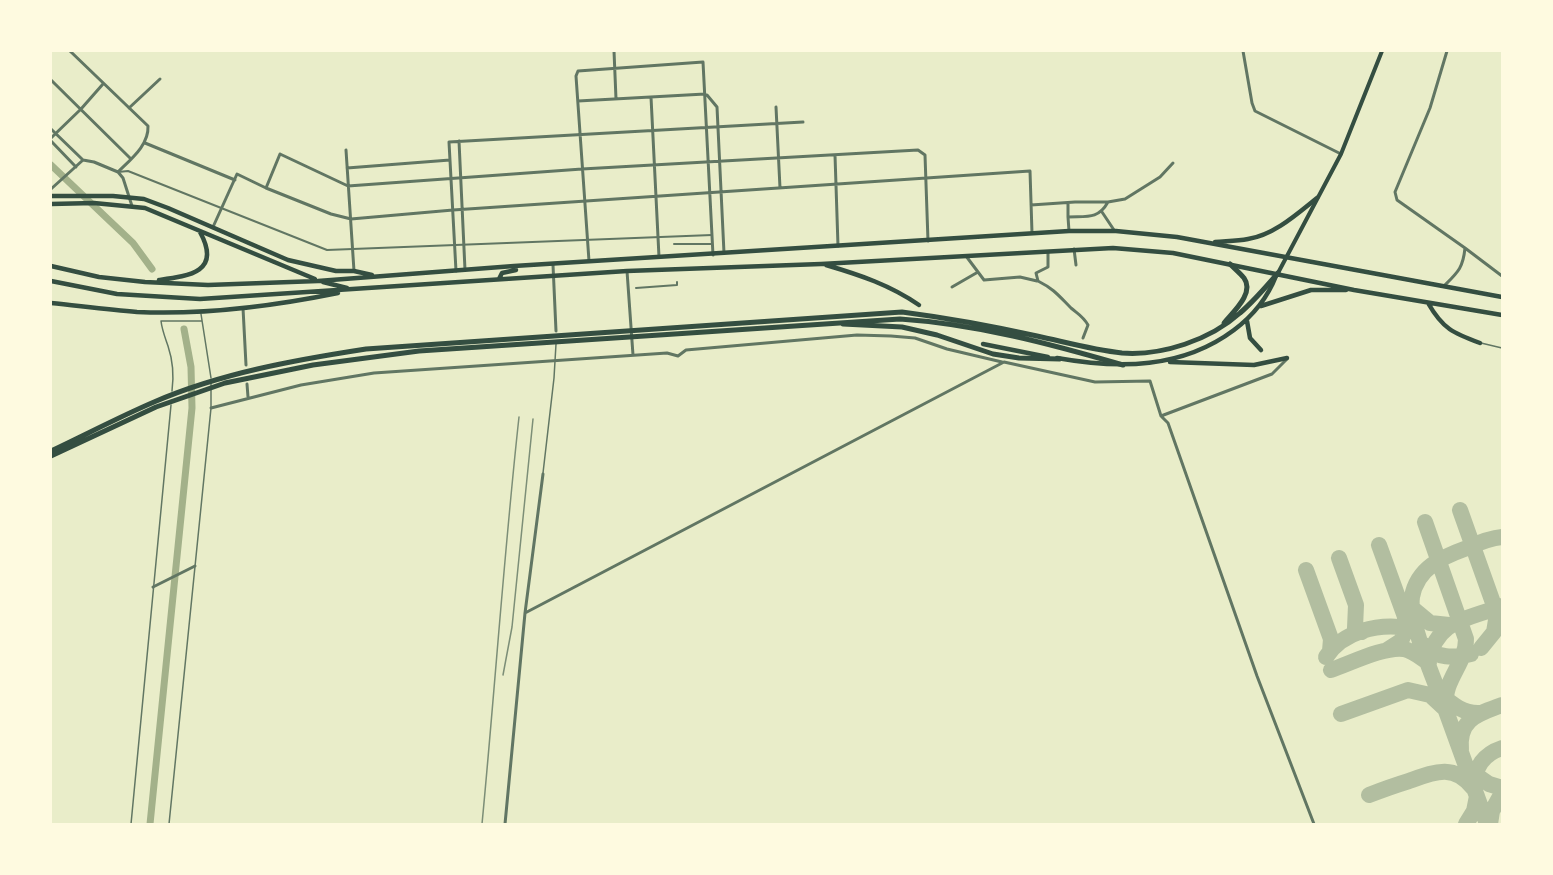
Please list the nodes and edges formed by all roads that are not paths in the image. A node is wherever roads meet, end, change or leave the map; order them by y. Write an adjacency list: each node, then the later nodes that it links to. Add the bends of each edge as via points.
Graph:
1 (70, 51): 9 (street)
2 (614, 51): 6 (street)
3 (1243, 51): 29 (street, via 1255,111)
4 (1382, 51): 29 (main road)
5 (1447, 51): 85 (street, via 1430,108 1395,192 1397,200)
6 (615, 68): 10 (street, via 703,62); 12 (street); 13 (street, via 578,71)
7 (159, 79): 15 (street)
8 (51, 80): 16 (street)
9 (103, 84): 15 (street); 16 (street)
10 (706, 94): 11 (street); 19 (street); 20 (street, via 717,107)
11 (651, 97): 12 (street); 22 (street)
12 (616, 99): 13 (street)
13 (578, 101): 24 (street)
14 (776, 107): 18 (street)
15 (129, 108): 27 (street, via 148,126 149,136)
16 (81, 110): 23 (street); 32 (street)
17 (803, 122): 18 (street)
18 (776, 123): 20 (street); 31 (street)
19 (707, 127): 20 (street); 22 (street); 35 (street)
20 (717, 127): 36 (street)
21 (51, 129): 23 (street)
22 (652, 130): 24 (street); 38 (street)
23 (56, 134): 25 (street); 33 (street)
24 (580, 135): 26 (street); 41 (street)
25 (51, 139): 39 (street)
26 (459, 141): 34 (street, via 449,142); 43 (street)
27 (144, 143): 32 (street); 46 (street)
28 (346, 150): 40 (street)
29 (1341, 154): 57 (main road)
30 (834, 155): 31 (street); 45 (street, via 918,150 925,155); 47 (street)
31 (778, 158): 36 (street); 50 (street)
32 (131, 159): 42 (street)
33 (83, 160): 39 (street); 42 (street)
34 (450, 160): 40 (street); 44 (street)
35 (709, 162): 36 (street); 38 (street); 53 (street)
36 (719, 162): 52 (street)
37 (1173, 163): 59 (street, via 1137,192)
38 (654, 165): 41 (street); 56 (street)
39 (76, 167): 49 (street)
40 (347, 168): 48 (street)
41 (582, 169): 43 (street); 58 (street)
42 (118, 172): 55 (street); 64 (street, via 128,171)
43 (461, 178): 44 (street); 66 (street)
44 (452, 179): 48 (street); 65 (street)
45 (925, 179): 47 (street); 62 (street, via 1030,171); 78 (street)
46 (235, 180): 51 (street, via 237,174); 64 (street)
47 (836, 185): 50 (street); 84 (street)
48 (348, 186): 51 (street, via 280,154); 69 (street)
49 (52, 188)
50 (780, 188): 52 (street)
51 (266, 189): 69 (street)
52 (721, 192): 53 (street); 89 (street)
53 (710, 193): 56 (street); 75 (street)
54 (51, 196): 55 (main road)
55 (130, 197): 63 (street); 70 (main road)
56 (656, 197): 58 (street); 76 (street)
57 (1317, 198): 79 (main road, via 1264,234); 92 (main road)
58 (584, 201): 66 (street); 77 (street)
59 (1108, 202): 60 (street); 67 (street)
60 (1068, 203): 62 (street); 68 (street)
61 (51, 204): 63 (main road)
62 (1031, 205): 74 (street)
63 (132, 206): 73 (main road, via 159,213)
64 (222, 208): 70 (street); 86 (street, via 327,250)
65 (453, 210): 66 (street); 69 (street); 80 (street)
66 (462, 210): 81 (street)
67 (1102, 212): 68 (street); 72 (street)
68 (1068, 217): 71 (street)
69 (351, 219): 86 (street)
70 (213, 227): 102 (main road, via 288,260)
71 (1068, 231): 72 (main road); 74 (main road)
72 (1114, 231): 79 (main road)
73 (200, 232): 112 (main road); 114 (main road, via 208,249 205,262 194,274)
74 (1032, 233): 78 (main road)
75 (712, 235): 76 (street); 83 (street)
76 (658, 237): 77 (street); 93 (street)
77 (587, 240): 81 (street); 94 (street)
78 (928, 241): 84 (main road)
79 (1210, 243): 92 (main road)
80 (454, 244): 81 (street); 86 (street); 103 (street)
81 (464, 244): 101 (street)
82 (674, 244): 83 (street)
83 (712, 244): 90 (street)
84 (838, 247): 89 (main road)
85 (1465, 248): 109 (street); 117 (street, via 1460,270)
86 (351, 249): 102 (street)
87 (1074, 249): 88 (main road); 96 (main road, via 1173,253); 98 (street)
88 (1048, 250): 91 (main road); 113 (street, via 1048,267 1036,273)
89 (724, 254): 90 (main road)
90 (713, 255): 93 (main road)
91 (965, 255): 95 (main road); 105 (street)
92 (1284, 257): 106 (main road); 117 (main road)
93 (659, 258): 94 (main road)
94 (589, 262): 97 (main road)
95 (821, 264): 104 (main road); 124 (main road, via 875,280)
96 (1230, 264): 106 (main road); 132 (highway, via 1245,278 1247,291)
97 (553, 265): 100 (main road); 107 (street)
98 (1076, 265)
99 (51, 266): 114 (main road)
100 (514, 266): 101 (main road); 110 (main road, via 516,270 502,273)
101 (465, 270): 103 (main road)
102 (354, 271): 108 (main road)
103 (456, 271): 108 (main road)
104 (627, 271): 107 (main road); 140 (street)
105 (978, 272): 113 (street, via 984,280 1020,277); 116 (street)
106 (1278, 273): 120 (main road); 125 (main road); 132 (highway, via 1245,308)
107 (553, 275): 110 (main road); 133 (street)
108 (377, 276): 112 (main road)
109 (1502, 276)
110 (499, 279): 119 (main road)
111 (51, 280): 119 (main road, via 117,294 160,298)
112 (318, 280): 114 (main road, via 208,285); 119 (main road)
113 (1038, 281): 135 (street, via 1051,287 1083,315 1088,325)
114 (145, 282)
115 (677, 282): 118 (street)
116 (952, 287)
117 (1443, 287): 121 (main road)
118 (636, 288)
119 (352, 290): 126 (main road)
120 (1354, 290): 123 (main road); 125 (main road, via 1311,290)
121 (1502, 297)
122 (51, 303): 127 (main road, via 138,312)
123 (1428, 303): 128 (main road); 136 (main road, via 1448,330)
124 (919, 305)
125 (1261, 306): 130 (main road)
126 (243, 307): 127 (main road); 146 (street)
127 (201, 311): 129 (lane)
128 (1500, 314)
129 (202, 321): 153 (lane, via 211,375); 159 (lane, via 161,321 174,377)
130 (1247, 321): 139 (main road, via 1250,338); 144 (main road, via 1205,348)
131 (808, 323): 134 (highway); 142 (highway, via 902,327 993,354); 147 (highway, via 900,318 936,321)
132 (1219, 328): 134 (highway, via 1192,342 1137,353 1095,349 983,324 902,312)
133 (556, 331): 143 (lane)
134 (643, 333): 152 (highway, via 366,349 314,357 225,380)
135 (1083, 338)
136 (1480, 343): 138 (lane)
137 (983, 344): 142 (main road)
138 (1502, 348)
139 (1261, 350)
140 (633, 355): 143 (street); 145 (street, via 678,356 686,350 857,335 915,338)
141 (1287, 358): 144 (main road, via 1254,365); 154 (street, via 1272,374)
142 (1060, 359): 147 (main road)
143 (556, 360): 151 (street, via 374,373); 157 (lane)
144 (1164, 362): 147 (main road)
145 (1004, 363): 149 (street); 160 (street)
146 (246, 365)
147 (1123, 365)
148 (1071, 371): 149 (street)
149 (1070, 377): 154 (street, via 1095,382 1150,381)
150 (247, 384): 151 (street)
151 (248, 397): 153 (street)
152 (156, 404): 155 (highway); 156 (highway)
153 (211, 408): 158 (lane)
154 (1161, 416): 164 (street, via 1168,423)
155 (51, 451)
156 (51, 456)
157 (543, 474): 160 (street)
158 (195, 566): 159 (street); 162 (lane)
159 (153, 587): 161 (lane)
160 (525, 613): 163 (street)
161 (130, 824)
162 (169, 824)
163 (505, 824)
164 (1314, 824)

